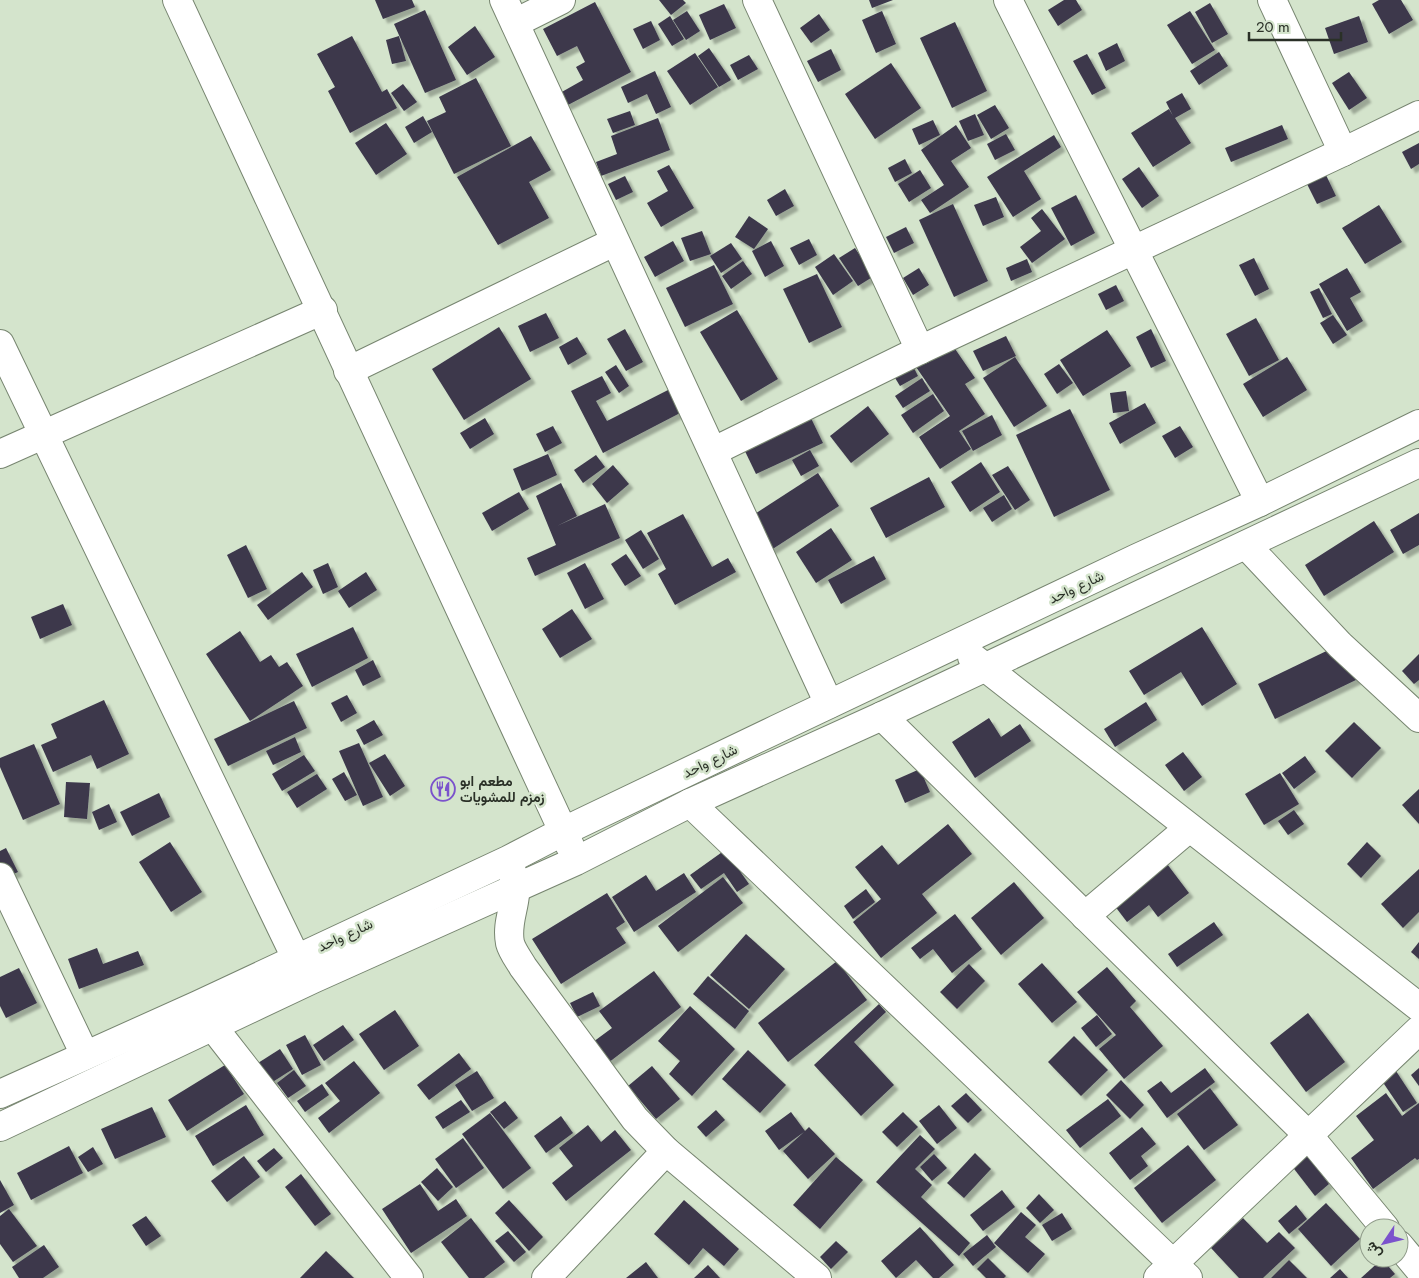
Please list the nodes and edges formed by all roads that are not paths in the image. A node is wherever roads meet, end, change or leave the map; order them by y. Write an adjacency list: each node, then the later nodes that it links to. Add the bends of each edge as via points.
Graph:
1 (177, 0): 11 (street)
2 (561, 0): 6 (street)
3 (757, 0): 13 (street)
4 (1008, 0): 10 (street)
5 (1272, 0): 8 (street)
6 (509, 11): 9 (street)
7 (1419, 114): 8 (street)
8 (1344, 152): 10 (street)
9 (614, 242): 14 (street); 17 (street)
10 (1133, 249): 13 (street); 20 (street)
11 (323, 310): 14 (street); 16 (street)
12 (0, 344): 16 (street)
13 (920, 350): 17 (street)
14 (348, 371): 29 (street)
15 (1419, 424): 20 (street, شارع واحد)
16 (44, 433): 18 (street); 35 (street)
17 (714, 451): 24 (street)
18 (0, 454)
19 (1419, 462): 21 (street, شارع واحد)
20 (1260, 502): 22 (street, شارع واحد)
21 (1246, 545): 23 (street, شارع واحد); 26 (street, via 1340,645)
22 (957, 643): 23 (street); 24 (street, شارع واحد)
23 (984, 668): 25 (street, شارع واحد); 28 (street)
24 (829, 704): 29 (street, شارع واحد)
25 (882, 716): 27 (street, شارع واحد); 34 (street)
26 (1419, 718)
27 (690, 803): 31 (street, شارع واحد); 47 (street)
28 (1189, 828): 34 (street); 36 (street)
29 (564, 831): 30 (street, شارع واحد); 31 (street)
30 (508, 860): 33 (street); 35 (street, شارع واحد)
31 (576, 861): 33 (street, شارع واحد)
32 (0, 877): 39 (street)
33 (517, 887): 37 (street, شارع واحد); 43 (street, via 509,930 510,945 635,1119)
34 (1085, 916): 42 (street)
35 (296, 958): 39 (street, شارع واحد)
36 (1419, 1007)
37 (213, 1027): 41 (street, شارع واحد); 49 (street)
38 (1419, 1030): 42 (street)
39 (85, 1055): 40 (street, شارع واحد)
40 (0, 1094)
41 (0, 1127)
42 (1308, 1135): 44 (street); 47 (street)
43 (666, 1151): 48 (street); 50 (street)
44 (1377, 1218)
45 (1409, 1257): 46 (street)
46 (1419, 1269)
47 (1173, 1273)
48 (554, 1275)
49 (409, 1278)
50 (817, 1278)

